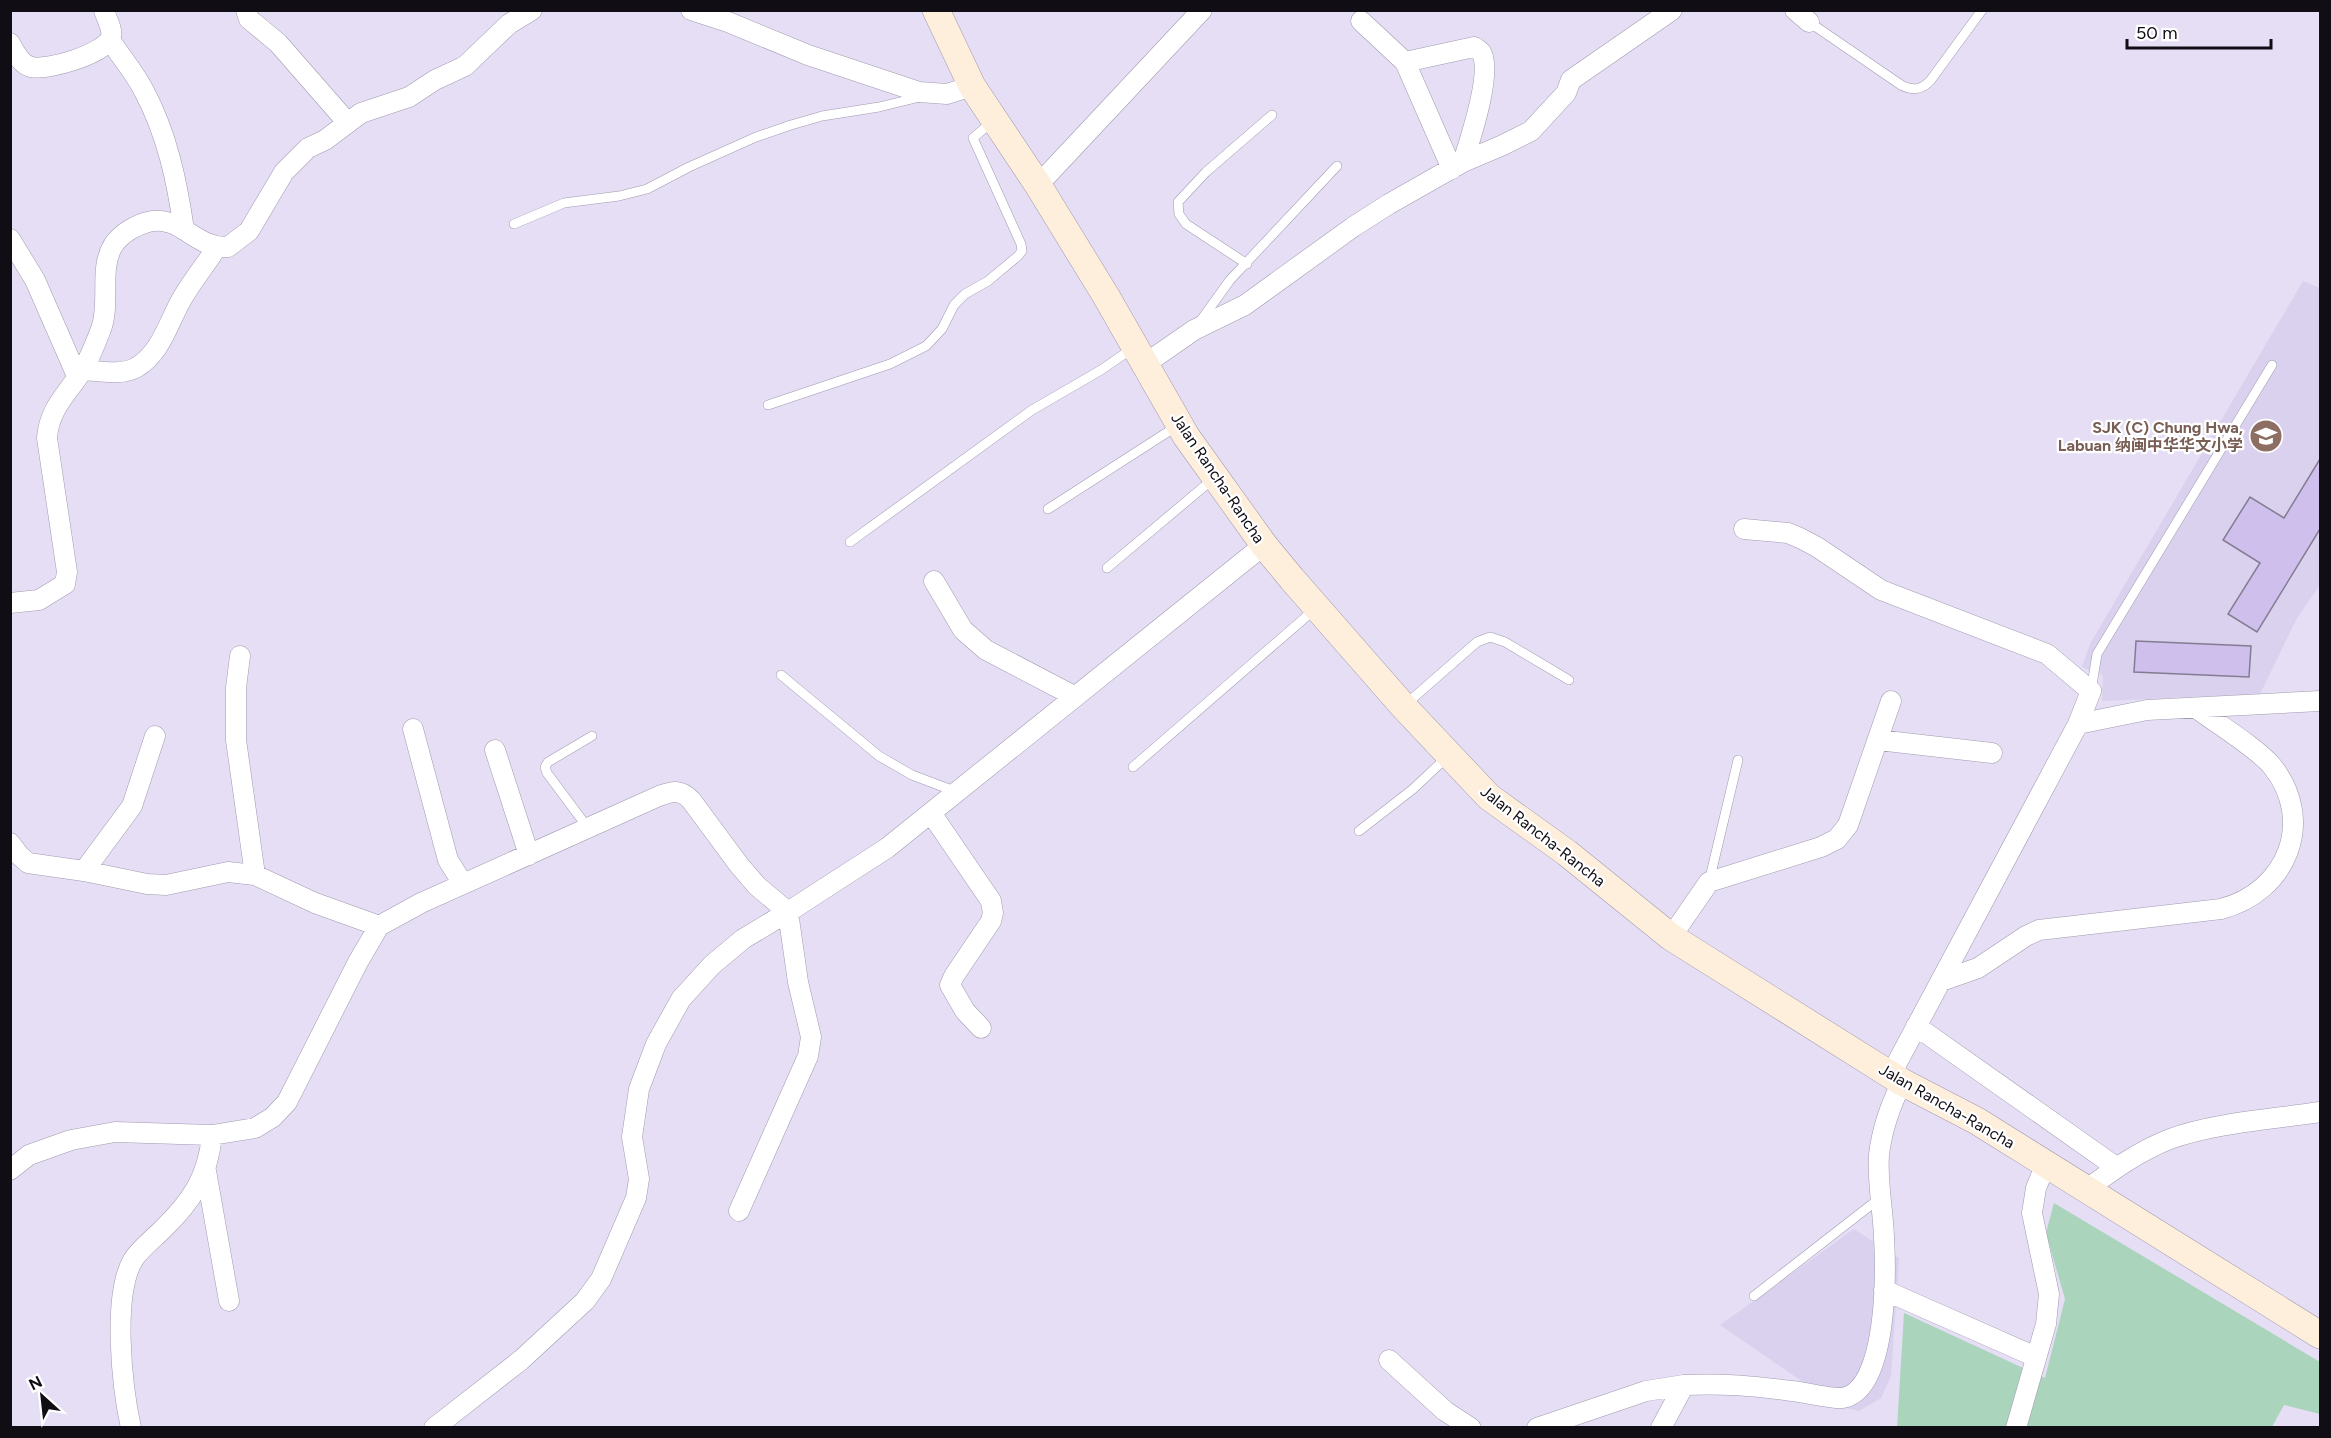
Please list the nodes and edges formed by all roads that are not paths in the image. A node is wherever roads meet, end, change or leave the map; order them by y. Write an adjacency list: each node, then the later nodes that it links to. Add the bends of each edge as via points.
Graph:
1 (104, 10): 11 (street, via 112,32)
2 (246, 10): 18 (street, via 249,19 278,43)
3 (532, 10): 18 (street, via 509,24 454,73)
4 (691, 10): 15 (street, via 808,55 919,92)
5 (936, 10): 14 (main road, Jalan Rancha-Rancha)
6 (1202, 10): 21 (street)
7 (1672, 10): 19 (street, via 1571,80 1566,93 1531,131)
8 (1982, 10): 9 (lane, via 1930,81 1916,89 1901,85)
9 (1802, 16)
10 (1361, 21): 13 (street)
11 (110, 40): 12 (street, via 79,58 45,67 30,67 21,61); 23 (street, via 144,90 167,145)
12 (10, 43)
13 (1405, 62): 19 (street); 19 (street, via 1474,46 1481,52 1485,81)
14 (972, 86): 15 (street, via 948,94); 17 (main road, Jalan Rancha-Rancha)
15 (933, 93): 22 (lane, via 791,124 756,136 647,189 564,202)
16 (1272, 115): 26 (lane, via 1178,202 1179,214 1186,224)
17 (995, 119): 21 (main road, Jalan Rancha-Rancha); 31 (lane, via 973,138 1022,251 988,281 965,294 926,346 890,364)
18 (347, 122): 25 (street, via 295,159 249,231 228,247)
19 (1458, 165): 27 (street, via 1353,227 1245,305)
20 (1337, 166): 26 (lane)
21 (1038, 185): 28 (main road, Jalan Rancha-Rancha)
22 (514, 224)
23 (184, 230): 25 (street); 30 (street, via 167,222 149,222 136,226 114,244 107,268 102,327)
24 (10, 239): 30 (street, via 35,280 53,327)
25 (217, 247): 30 (street, via 151,355 136,368)
26 (1247, 264): 27 (lane, via 1230,280)
27 (1194, 330): 28 (street)
28 (1140, 355): 32 (main road, Jalan Rancha-Rancha); 36 (lane, via 1101,370 1032,410)
29 (2272, 365): 45 (lane, via 2097,654)
30 (79, 373): 40 (street, via 56,404 47,438 68,572 65,584 39,600)
31 (768, 405)
32 (1179, 424): 33 (main road, Jalan Rancha-Rancha); 34 (lane)
33 (1215, 477): 37 (main road, Jalan Rancha-Rancha); 38 (lane)
34 (1048, 509)
35 (1744, 529): 45 (street, via 1788,533 1800,538 1890,594 2047,654)
36 (850, 542)
37 (1264, 545): 41 (main road, Jalan Rancha-Rancha); 46 (street)
38 (1107, 568)
39 (934, 581): 46 (street, via 963,630 986,650)
40 (10, 603)
41 (1317, 607): 49 (main road, Jalan Rancha-Rancha); 60 (lane)
42 (240, 656): 68 (street, via 236,740)
43 (781, 675): 61 (lane, via 879,756 912,775)
44 (1569, 680): 49 (lane, via 1490,637 1477,642)
45 (2091, 691): 51 (street)
46 (1074, 696): 61 (street)
47 (1891, 701): 55 (street)
48 (2320, 701): 50 (street)
49 (1404, 707): 58 (main road, Jalan Rancha-Rancha)
50 (2196, 708): 51 (street, via 2129,712); 74 (street, via 2270,764 2283,781 2292,805 2293,834 2286,858 2270,883 2251,898 2221,909 2039,930 1978,968)
51 (2078, 724): 74 (street)
52 (413, 729): 70 (street, via 448,860)
53 (155, 736): 67 (street, via 132,806)
54 (592, 736): 63 (lane, via 545,767)
55 (1878, 740): 57 (street); 69 (street, via 1848,825 1837,839)
56 (495, 750): 66 (street)
57 (1992, 753)
58 (1448, 755): 64 (lane); 73 (main road, Jalan Rancha-Rancha, via 1489,796)
59 (1738, 760): 69 (lane)
60 (1133, 767)
61 (957, 792): 62 (street)
62 (931, 813): 71 (street, via 887,848); 76 (street, via 991,901 991,921 950,985 965,1011)
63 (588, 828): 66 (street); 71 (street, via 659,796 682,792 745,872)
64 (1359, 831)
65 (10, 843): 67 (street, via 28,863)
66 (529, 855): 70 (street)
67 (84, 871): 68 (street, via 166,885 228,872)
68 (255, 875): 72 (street, via 315,903)
69 (1710, 882): 73 (street)
70 (463, 884): 72 (street)
71 (788, 912): 86 (street, via 798,982 812,1037 808,1056); 95 (street, via 743,939 712,965 681,999 656,1044 639,1089 632,1137 639,1179 636,1198 601,1279 585,1301 521,1360)
72 (380, 926): 79 (street, via 287,1102 255,1128)
73 (1671, 937): 77 (main road, Jalan Rancha-Rancha)
74 (1941, 981): 75 (street)
75 (1917, 1026): 77 (street); 81 (street)
76 (981, 1028)
77 (1896, 1078): 80 (main road, Jalan Rancha-Rancha); 85 (street, via 1879,1157)
78 (2320, 1112): 81 (street, via 2225,1126 2170,1139)
79 (212, 1135): 82 (street, via 115,1132 50,1147 28,1155); 83 (street)
80 (2046, 1164): 84 (main road, Jalan Rancha-Rancha); 91 (street, via 2036,1188 2032,1213 2049,1293)
81 (2116, 1167): 84 (street)
82 (10, 1170)
83 (206, 1171): 89 (street); 94 (street, via 191,1197 134,1258 127,1273 121,1341 122,1377)
84 (2087, 1189): 90 (main road, Jalan Rancha-Rancha)
85 (1882, 1197): 87 (street); 88 (lane)
86 (739, 1211)
87 (1884, 1290): 91 (street); 93 (street, via 1878,1353 1870,1374 1858,1389 1842,1398 1737,1384)
88 (1754, 1296)
89 (228, 1301)
90 (2320, 1335)
91 (2037, 1357): 99 (street)
92 (1389, 1360): 96 (street, via 1445,1411)
93 (1684, 1385): 97 (street, via 1646,1391); 98 (street)
94 (131, 1428)
95 (434, 1428)
96 (1471, 1428)
97 (1537, 1428)
98 (1661, 1428)
99 (2016, 1428)

